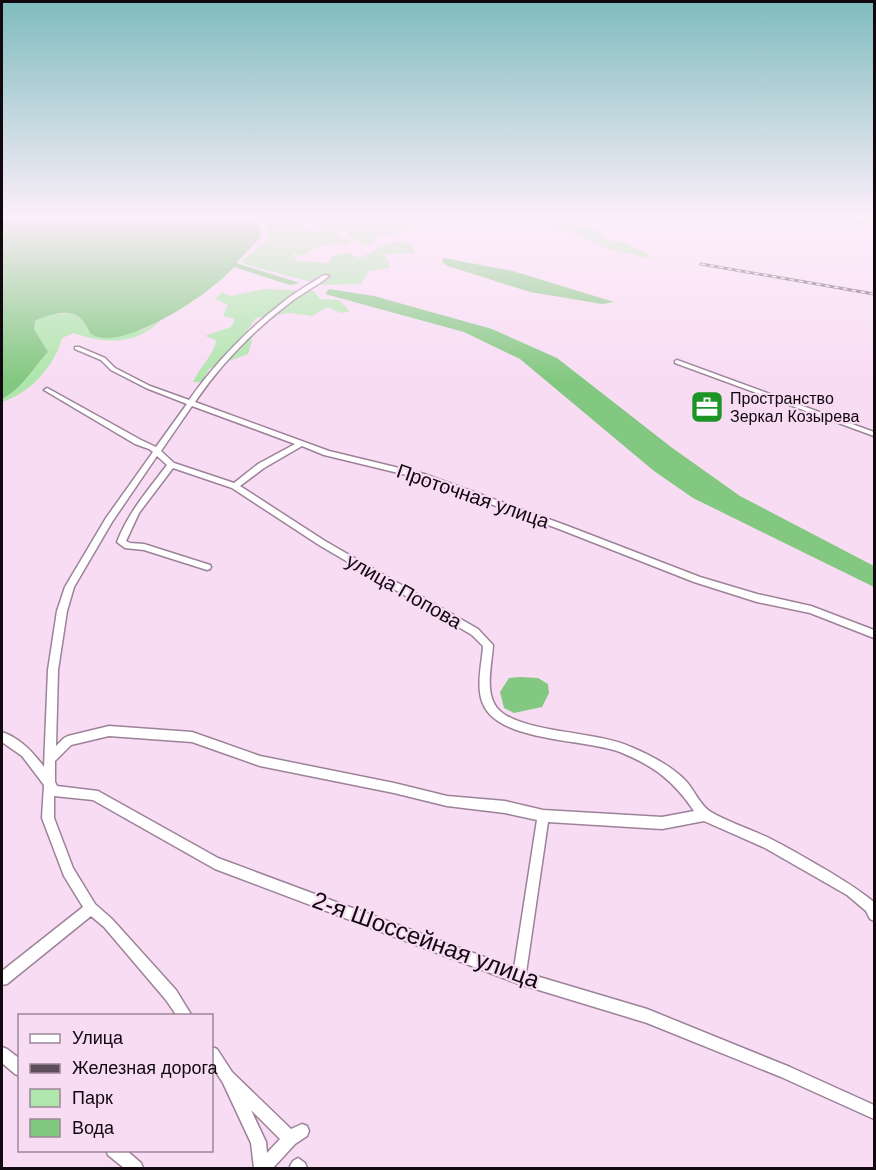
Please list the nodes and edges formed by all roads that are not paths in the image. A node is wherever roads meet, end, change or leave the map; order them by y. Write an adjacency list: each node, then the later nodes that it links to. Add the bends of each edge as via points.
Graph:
1 (326, 276): 5 (street, via 285,303 245,338)
2 (77, 348): 5 (street, Проточная улица, via 148,387)
3 (677, 362): 6 (street)
4 (47, 390): 8 (street, улица Попова)
5 (191, 403): 7 (street, Проточная улица); 8 (street)
6 (874, 434)
7 (302, 443): 10 (street); 12 (street, Проточная улица, via 351,460 421,476 698,580 811,610)
8 (155, 452): 9 (street, улица Попова); 14 (street, via 105,526 65,600 53,670)
9 (171, 465): 10 (street, улица Попова); 11 (street, via 142,504 121,542)
10 (235, 486): 16 (street, улица Попова, via 322,543 475,632 488,645 486,694 495,715 507,722 617,746 677,780)
11 (207, 567)
12 (874, 634)
13 (2, 737): 15 (street, via 30,755)
14 (50, 759): 15 (street); 17 (street, via 68,741 109,731 192,736 249,758 300,771)
15 (49, 783): 18 (street, via 48,818 68,872); 20 (street, 2-я Шоссейная улица, via 54,791 94,795 215,863)
16 (704, 815): 17 (street, via 662,823); 19 (street, улица Попова, via 769,844 850,891 871,907)
17 (543, 816): 20 (street)
18 (91, 908): 21 (street); 22 (street, via 132,950)
19 (874, 915)
20 (519, 977): 27 (street, 2-я Шоссейная улица, via 647,1016)
21 (2, 979)
22 (184, 1014)
23 (2, 1054): 25 (street)
24 (213, 1056): 26 (street)
25 (18, 1067)
26 (227, 1077): 30 (street, via 258,1142); 30 (street, via 296,1135)
27 (874, 1112)
28 (116, 1152): 29 (street)
29 (136, 1168)
30 (262, 1168)

